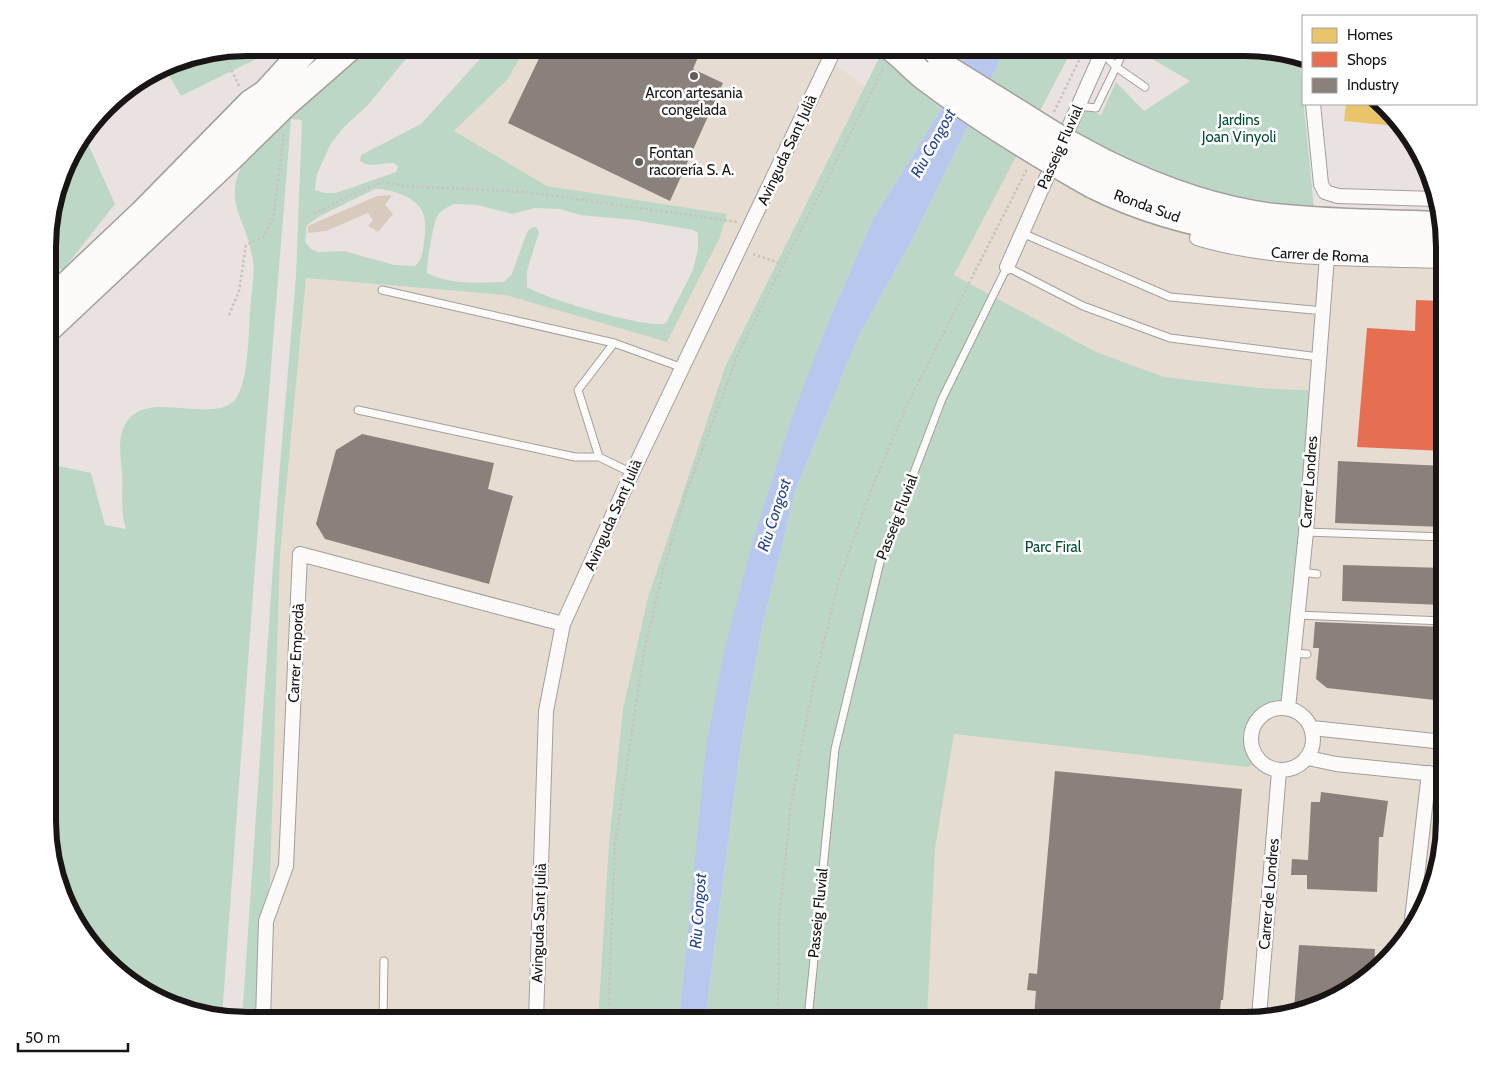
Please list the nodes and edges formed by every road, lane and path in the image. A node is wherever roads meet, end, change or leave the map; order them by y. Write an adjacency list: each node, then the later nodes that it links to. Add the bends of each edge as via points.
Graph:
1 (285, 56): 17 (highway, via 259,87)
2 (300, 56): 17 (highway, via 266,93)
3 (318, 56): 25 (highway)
4 (340, 56): 25 (highway)
5 (831, 56): 27 (street, Avinguda Sant Julià)
6 (883, 56): 35 (path)
7 (888, 56): 15 (highway, via 904,68)
8 (924, 56): 15 (highway)
9 (1080, 56): 20 (path)
10 (1100, 56): 19 (street, Passeig Fluvial)
11 (1108, 56): 14 (lane)
12 (1121, 56): 14 (lane)
13 (225, 58): 17 (path, via 236,82)
14 (1116, 67): 16 (lane); 19 (lane, via 1096,108)
15 (933, 71): 22 (highway, Ronda Sud, bridge, via 1008,134)
16 (1145, 88)
17 (251, 103): 38 (highway)
18 (1313, 105): 24 (street, via 1321,184 1325,192 1338,196)
19 (1078, 106): 29 (street, Passeig Fluvial)
20 (1052, 116)
21 (285, 125): 40 (path, via 273,218 263,237 246,246 239,291)
22 (1099, 174): 23 (highway, Ronda Sud); 28 (highway, Ronda Sud, via 1274,217)
23 (1118, 197): 30 (highway, via 1148,219); 31 (highway, Ronda Sud, via 1192,222 1235,230 1291,238)
24 (1429, 199)
25 (176, 207): 41 (highway)
26 (314, 214): 27 (path, via 383,182 526,192)
27 (752, 224): 32 (street, Avinguda Sant Julià)
28 (1434, 225)
29 (1022, 233): 36 (street, Passeig Fluvial); 39 (lane, via 1170,297)
30 (1197, 238): 33 (street, Carrer de Roma, via 1267,253)
31 (1436, 246)
32 (740, 248): 35 (path); 44 (street, Avinguda Sant Julià)
33 (1327, 256): 34 (street, Carrer de Roma); 39 (street, Carrer Londres)
34 (1436, 261)
35 (782, 264): 68 (path, via 738,354 715,411 687,491 644,652 615,845)
36 (1007, 267): 43 (lane, via 1084,306 1170,338); 69 (lane, Passeig Fluvial, via 942,399 880,562 835,749)
37 (382, 290): 42 (lane)
38 (56, 295)
39 (1324, 311): 43 (street, Carrer Londres)
40 (229, 315)
41 (56, 321)
42 (614, 343): 44 (lane); 46 (lane, via 578,390)
43 (1319, 357): 48 (street, Carrer Londres)
44 (683, 368): 47 (street, Avinguda Sant Julià)
45 (358, 410): 46 (lane, via 576,457)
46 (599, 457): 47 (lane)
47 (632, 473): 54 (street, Avinguda Sant Julià)
48 (1306, 532): 49 (lane); 50 (street, Carrer Londres)
49 (1436, 537)
50 (1301, 572): 51 (lane); 52 (street, Carrer Londres)
51 (1317, 574)
52 (1297, 615): 53 (lane); 55 (street, Carrer Londres, via 1300,653)
53 (1436, 621)
54 (564, 624): 65 (street, Carrer Empordà, via 300,554 286,866 266,921); 67 (street, Avinguda Sant Julià, via 546,711)
55 (1288, 708): 56 (street, via 1303,715); 59 (street, via 1265,712 1252,731 1251,742 1260,762)
56 (1312, 728): 57 (street); 58 (street, via 1313,748)
57 (1436, 741)
58 (1308, 758): 59 (street, via 1290,770); 60 (street, via 1336,764)
59 (1279, 771): 64 (street, Carrer de Londres)
60 (1429, 773): 61 (street); 62 (street)
61 (1436, 774)
62 (1413, 910)
63 (384, 961): 66 (lane)
64 (1260, 1011)
65 (263, 1012)
66 (383, 1012)
67 (536, 1012)
68 (608, 1012)
69 (809, 1012)

